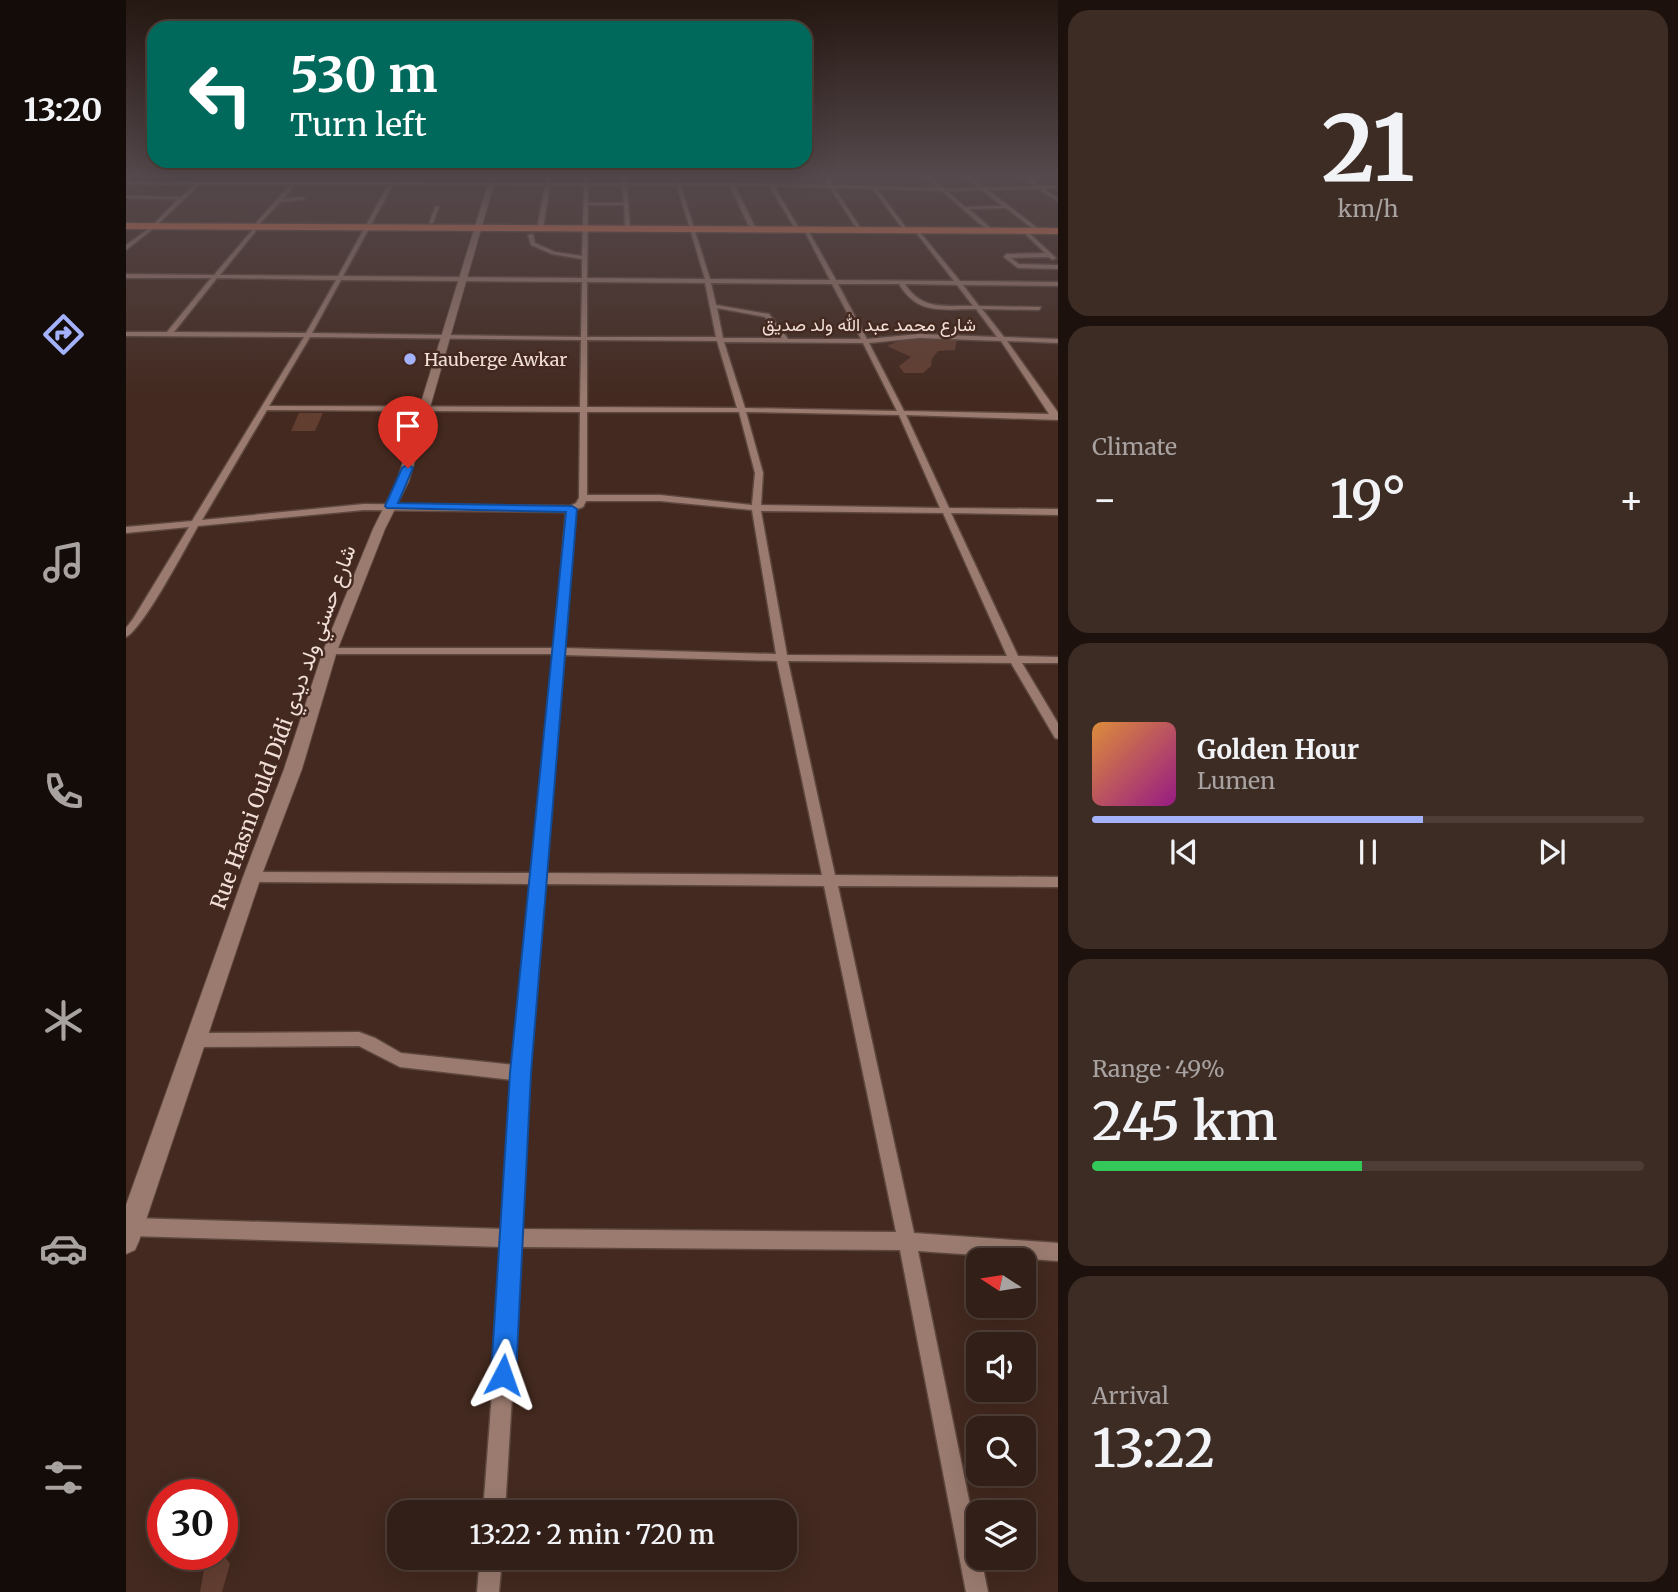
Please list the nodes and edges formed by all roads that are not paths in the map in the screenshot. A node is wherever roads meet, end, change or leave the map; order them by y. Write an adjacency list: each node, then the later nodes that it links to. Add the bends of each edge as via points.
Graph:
1 (236, 251): 15 (street)
2 (355, 251): 16 (street)
3 (471, 251): 17 (street, Rue Hasni Ould Didi شارع حسني ولد ديدي)
4 (549, 251): 11 (street)
5 (586, 251): 11 (street)
6 (699, 251): 19 (street)
7 (819, 251): 20 (street)
8 (933, 251): 21 (street)
9 (1046, 251): 10 (street)
10 (1050, 255): 12 (street); 13 (street, via 1006,256 1018,266)
11 (586, 258): 18 (street)
12 (1058, 264)
13 (1058, 265)
14 (126, 276): 15 (street)
15 (214, 278): 16 (street); 28 (street)
16 (338, 279): 17 (street); 29 (street)
17 (461, 279): 18 (street); 30 (street, Rue Hasni Ould Didi شارع حسني ولد ديدي)
18 (586, 280): 19 (street); 31 (street)
19 (708, 281): 20 (street); 24 (street)
20 (836, 282): 22 (street); 34 (street)
21 (958, 283): 22 (street); 23 (street); 26 (street)
22 (902, 284): 26 (street, via 922,306)
23 (1058, 284)
24 (713, 306): 32 (street); 33 (street, via 767,315)
25 (1039, 308): 26 (street)
26 (980, 309): 35 (street)
27 (126, 334): 28 (street, شارع محمد عبد الله ولد صديق)
28 (169, 334): 29 (street, شارع محمد عبد الله ولد صديق)
29 (308, 335): 30 (street, شارع محمد عبد الله ولد صديق); 37 (street)
30 (444, 337): 31 (street, شارع محمد عبد الله ولد صديق); 38 (street, Rue Hasni Ould Didi شارع حسني ولد ديدي)
31 (585, 338): 32 (street, شارع محمد عبد الله ولد صديق); 39 (street)
32 (721, 340): 33 (street, شارع محمد عبد الله ولد صديق); 40 (street)
33 (786, 340): 34 (street, شارع محمد عبد الله ولد صديق)
34 (867, 341): 35 (street, شارع محمد عبد الله ولد صديق, via 919,336); 41 (street)
35 (1004, 341): 36 (street, شارع محمد عبد الله ولد صديق); 42 (street)
36 (1058, 341)
37 (263, 408): 38 (street); 49 (street)
38 (424, 409): 39 (street); 44 (street, Rue Hasni Ould Didi شارع حسني ولد ديدي)
39 (585, 410): 40 (street); 43 (street)
40 (742, 411): 41 (street); 45 (street, via 758,473)
41 (902, 413): 42 (street); 47 (street)
42 (1057, 418)
43 (583, 498): 45 (street, via 660,498); 46 (street)
44 (391, 506): 46 (street); 49 (street); 52 (street, Rue Hasni Ould Didi شارع حسني ولد ديدي)
45 (756, 508): 47 (street); 54 (street)
46 (572, 509): 53 (street)
47 (946, 509): 48 (street); 55 (street)
48 (1058, 512)
49 (196, 523): 50 (street); 51 (street)
50 (126, 530)
51 (126, 634)
52 (330, 651): 53 (street); 58 (street, Rue Hasni Ould Didi شارع حسني ولد ديدي, via 293,769)
53 (558, 651): 54 (street); 59 (street)
54 (782, 658): 55 (street); 60 (street)
55 (1014, 659): 56 (street); 57 (street)
56 (1058, 660)
57 (1058, 733)
58 (252, 877): 59 (street); 62 (street, Rue Hasni Ould Didi شارع حسني ولد ديدي)
59 (538, 879): 60 (street); 63 (street)
60 (829, 882): 61 (street); 66 (street)
61 (1058, 882)
62 (197, 1040): 63 (street, via 359,1038 400,1060); 64 (street, Rue Hasni Ould Didi شارع حسني ولد ديدي)
63 (520, 1073): 65 (street)
64 (128, 1234): 65 (street)
65 (513, 1238): 66 (street); 68 (street)
66 (907, 1241): 67 (street); 71 (street)
67 (1058, 1252)
68 (495, 1500)
69 (490, 1570): 70 (street)
70 (488, 1592)
71 (977, 1592)

